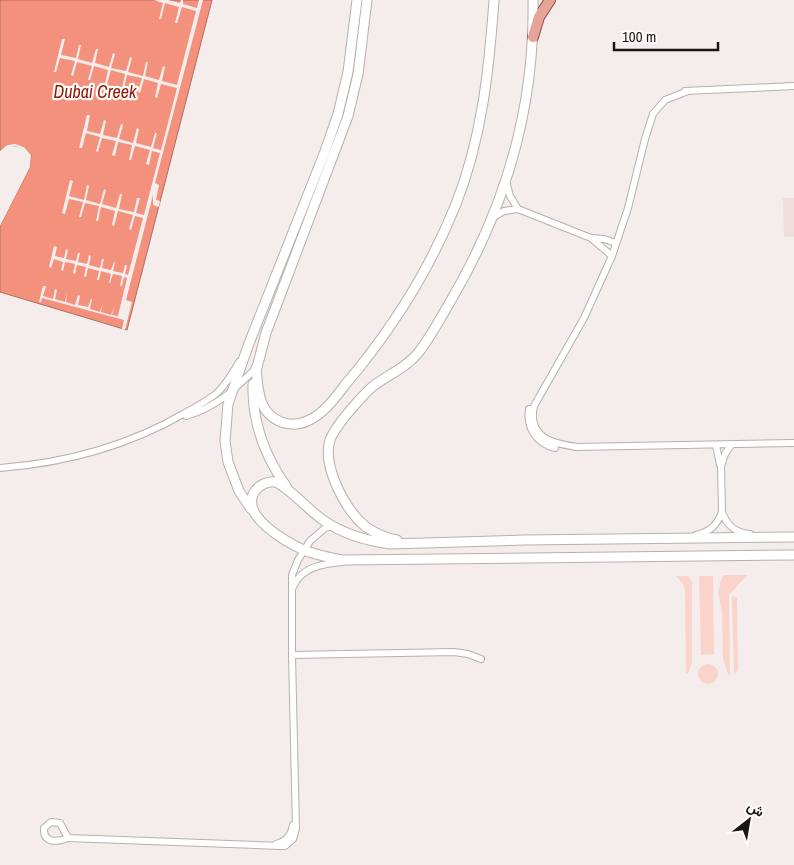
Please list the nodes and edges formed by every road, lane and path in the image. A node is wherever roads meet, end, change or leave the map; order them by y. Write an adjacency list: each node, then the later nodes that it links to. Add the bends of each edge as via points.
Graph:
1 (357, 0): 14 (main road, via 348,72 338,114)
2 (367, 0): 15 (main road, via 358,74 348,116)
3 (494, 0): 15 (main road, via 482,113 467,176 442,236 389,327 324,409 300,424 280,422 264,409)
4 (533, 0): 6 (main road)
5 (550, 0): 6 (main road)
6 (532, 37): 8 (main road, via 524,118)
7 (794, 86): 12 (street, via 688,91 658,106 651,118 636,181)
8 (506, 181): 9 (street); 10 (main road)
9 (518, 209): 10 (street, via 504,211); 11 (street)
10 (492, 218): 30 (main road, via 464,278 418,354 372,387 337,424 330,440 328,457 332,475 355,516 379,534)
11 (591, 238): 12 (street); 13 (street)
12 (616, 242): 13 (street)
13 (612, 256): 20 (street, via 584,318 534,399 528,418 532,432 553,448)
14 (248, 346): 16 (main road); 17 (street, via 232,375 217,392)
15 (256, 368): 16 (street); 23 (main road, via 253,399 258,430 269,460)
16 (232, 393): 17 (street, via 211,406); 24 (main road, via 226,416 226,451 235,482)
17 (173, 420): 22 (street, via 132,439 89,453 45,463)
18 (794, 443): 19 (street)
19 (732, 444): 20 (street); 21 (street)
20 (716, 445): 21 (street)
21 (721, 466): 25 (street)
22 (0, 468)
23 (287, 488): 24 (main road, via 274,482 260,486 252,497); 26 (main road, via 311,512)
24 (253, 511): 31 (main road, via 273,532)
25 (722, 512): 27 (street, via 729,525 741,533); 29 (street, via 716,525 705,533)
26 (332, 526): 30 (main road, via 374,542); 31 (street, via 317,535)
27 (782, 537): 28 (main road); 29 (main road)
28 (794, 537)
29 (670, 540): 30 (main road)
30 (412, 544)
31 (305, 550): 33 (main road, via 328,558); 34 (street, via 292,575)
32 (794, 556): 33 (main road)
33 (358, 561): 34 (street, via 325,564 307,570)
34 (291, 593): 35 (street)
35 (292, 655): 36 (street, via 454,652); 37 (street, via 294,839 285,846)
36 (481, 659)
37 (68, 838)

